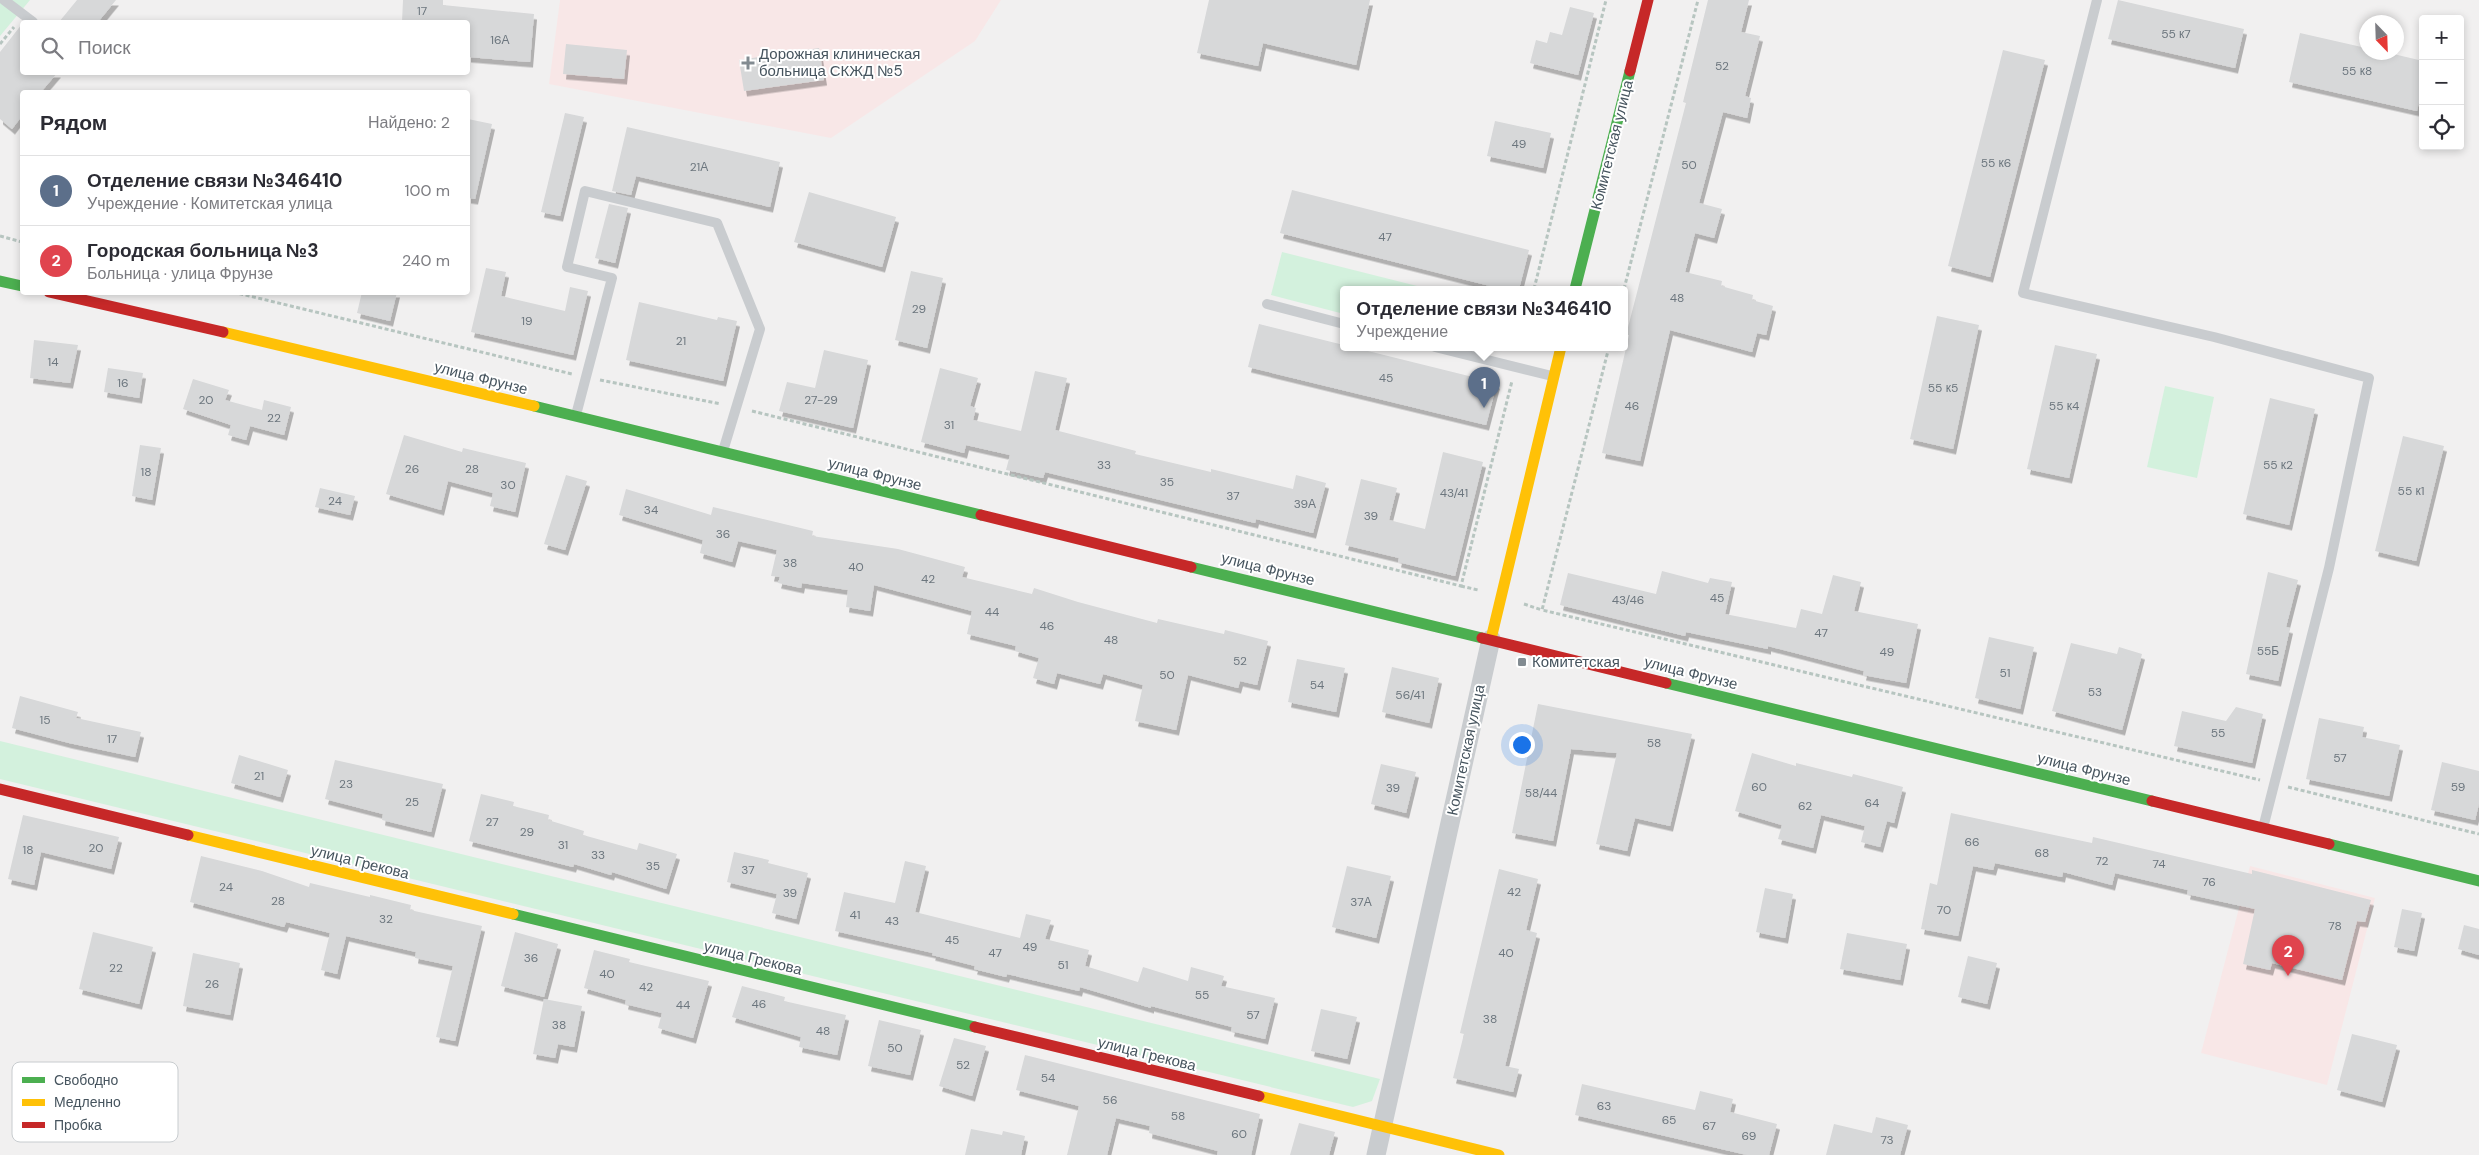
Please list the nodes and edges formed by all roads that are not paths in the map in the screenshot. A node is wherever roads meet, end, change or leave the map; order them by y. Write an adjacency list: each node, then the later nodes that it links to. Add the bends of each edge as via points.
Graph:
1 (4, 0): 4 (lane)
2 (1648, 0): 7 (street, Комитетская улица)
3 (2097, 0): 18 (lane, via 2023,292 2369,378 2329,568)
4 (30, 20)
5 (0, 281): 6 (street)
6 (20, 286)
7 (1577, 286)
8 (62, 295): 14 (street, улица Фрунзе)
9 (1267, 304): 10 (lane)
10 (1340, 323)
11 (1452, 351): 13 (lane)
12 (1560, 351): 13 (street, Комитетская улица)
13 (1553, 377): 16 (street, Комитетская улица)
14 (576, 416): 15 (street, улица Фрунзе); 15 (lane, via 612,278 567,267 585,191 717,223 760,329)
15 (723, 452): 16 (street, улица Фрунзе)
16 (1490, 639): 18 (street, улица Фрунзе); 20 (street, Комитетская улица)
17 (0, 789): 20 (street, улица Грекова)
18 (2263, 828): 19 (street, улица Фрунзе)
19 (2479, 882)
20 (1382, 1128): 21 (street, Комитетская улица); 22 (street, улица Грекова)
21 (1376, 1155)
22 (1499, 1155)

